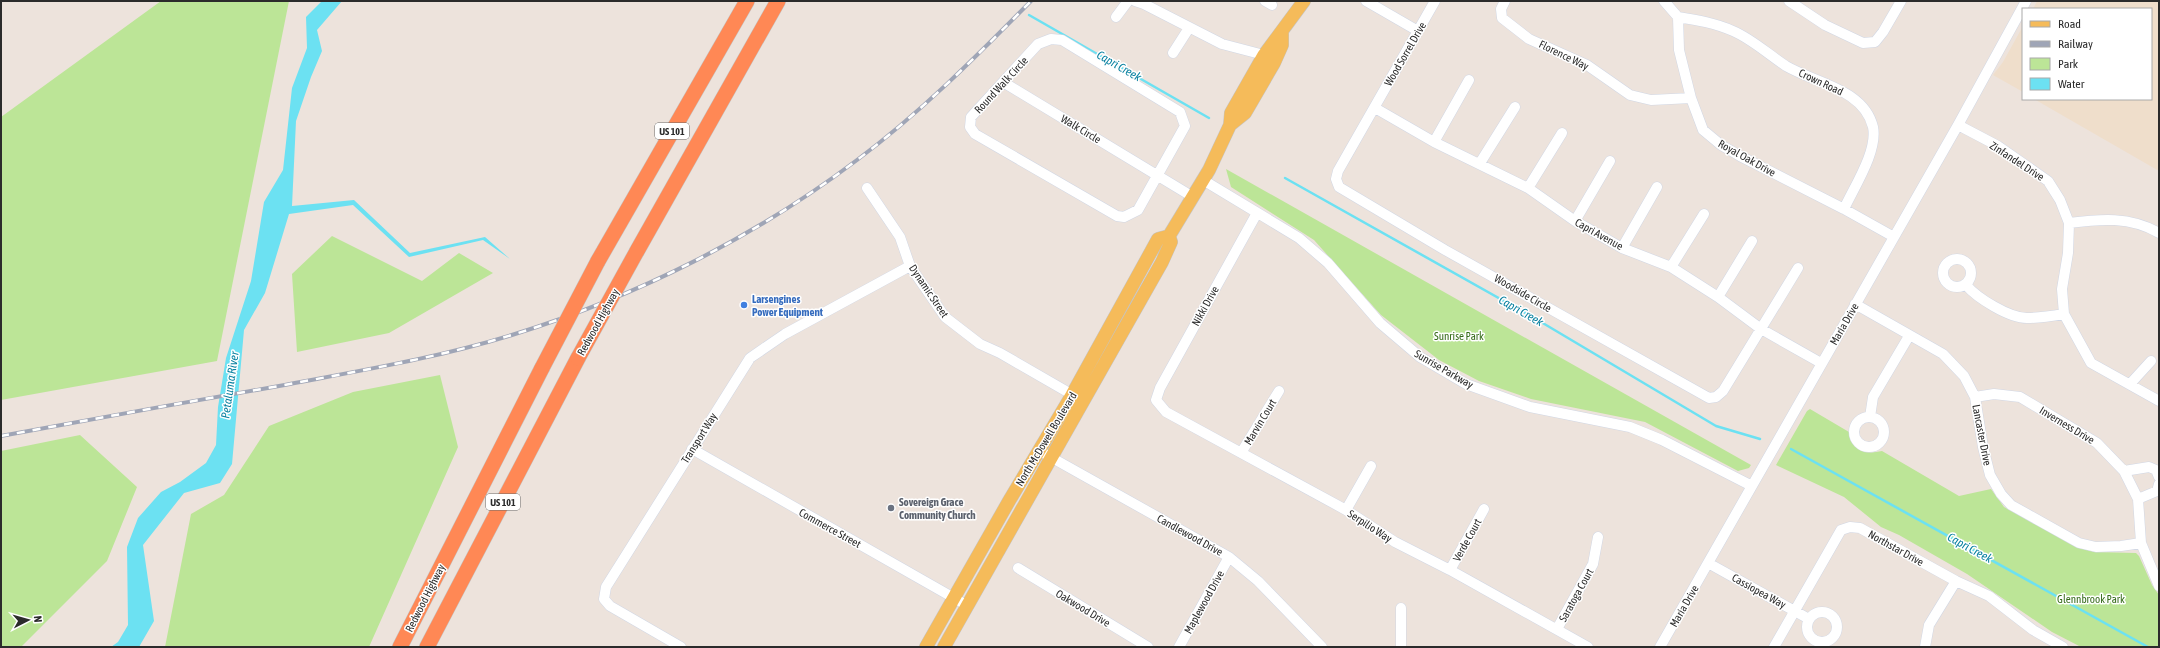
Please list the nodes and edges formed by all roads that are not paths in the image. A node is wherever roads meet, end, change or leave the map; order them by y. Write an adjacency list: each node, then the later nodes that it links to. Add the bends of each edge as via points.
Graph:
1 (747, 1): 90 (highway, Redwood Highway / US 101, bridge, via 598,261)
2 (778, 1): 91 (highway, Redwood Highway / US 101, bridge, via 578,358)
3 (1128, 1): 13 (street)
4 (1304, 1): 17 (main road, North McDowell Boulevard)
5 (1366, 1): 16 (street)
6 (1435, 1): 16 (street, Wood Sorrel Drive)
7 (1505, 1): 22 (street, Florence Way, via 1501,9 1502,18 1512,27 1529,38 1587,65 1630,95 1651,100)
8 (1664, 1): 14 (street)
9 (1789, 1): 10 (street, via 1825,25 1863,44 1875,42 1884,32)
10 (1901, 1)
11 (1141, 2): 15 (street)
12 (2022, 8): 26 (street, Maria Drive)
13 (1116, 17)
14 (1678, 17): 22 (street, Royal Oak Drive, via 1679,50); 37 (street, Crown Road, via 1705,21 1734,31 1787,67 1848,95 1866,113 1873,127 1873,147)
15 (1188, 28): 18 (street); 19 (street, via 1222,44)
16 (1418, 31): 24 (street, Wood Sorrel Drive)
17 (1282, 32): 19 (main road, North McDowell Boulevard); 25 (main road, North McDowell Boulevard, via 1282,46 1274,63 1245,113)
18 (1174, 53)
19 (1264, 55): 25 (main road, North McDowell Boulevard, via 1231,113)
20 (1469, 80): 28 (street)
21 (1003, 82): 31 (street, Walk Circle); 31 (street, Round Walk Circle, via 1038,44 1050,38 1062,40 1180,112 1185,126); 31 (street, Round Walk Circle, via 971,117 970,127 975,134 1117,216 1124,217 1138,210)
22 (1691, 98): 37 (street, Royal Oak Drive, via 1703,130 1722,145)
23 (1515, 107): 30 (street)
24 (1375, 108): 28 (street, Capri Avenue); 53 (street, Woodside Circle, via 1338,171 1336,179 1339,187 1445,250 1709,398 1716,398 1722,391)
25 (1230, 125): 32 (main road, North McDowell Boulevard)
26 (1958, 126): 41 (street, Zinfandel Drive, via 1998,146 2048,181 2060,200); 43 (street, Maria Drive)
27 (1562, 133): 35 (street)
28 (1434, 142): 30 (street, Capri Avenue)
29 (1610, 161): 40 (street)
30 (1480, 163): 35 (street, Capri Avenue)
31 (1158, 175): 36 (street)
32 (1203, 180): 36 (main road, North McDowell Boulevard); 38 (street, Sunrise Parkway)
33 (1657, 187): 45 (street)
34 (867, 188): 46 (street, Dynamic Street, via 900,237)
35 (1528, 188): 40 (street, Capri Avenue)
36 (1193, 197): 60 (main road, North McDowell Boulevard, via 1169,236 1171,242 1162,262)
37 (1844, 209): 43 (street, Royal Oak Drive)
38 (1257, 213): 61 (street, Nikki Drive, via 1160,388); 72 (street, Sunrise Parkway, via 1299,238 1328,263 1380,323 1420,357 1466,384 1530,407 1630,427 1662,440)
39 (1704, 214): 47 (street)
40 (1575, 221): 45 (street, Capri Avenue)
41 (2069, 223): 42 (street, via 2100,219 2126,220); 52 (street, Zinfandel Drive, via 2068,253 2062,289)
42 (2159, 234)
43 (1894, 237): 51 (street, Maria Drive)
44 (1752, 241): 50 (street)
45 (1622, 248): 47 (street, Capri Avenue)
46 (910, 266): 60 (street, Dynamic Street, via 949,321 980,344); 64 (street, Transport Way, via 785,334 750,358)
47 (1671, 267): 50 (street, Capri Avenue)
48 (1798, 268): 53 (street)
49 (1966, 285): 52 (street, via 1973,294 2004,312 2025,318)
50 (1718, 297): 53 (street, Capri Avenue)
51 (1855, 304): 54 (street, Lancaster Drive); 56 (street, Maria Drive)
52 (2064, 314): 57 (street, Zinfandel Drive, via 2091,362)
53 (1761, 329): 56 (street, Capri Avenue)
54 (1909, 336): 59 (street, Lancaster Drive, via 1943,354 1964,376); 63 (street, via 1873,397)
55 (2151, 361): 57 (street)
56 (1822, 363): 72 (street, Maria Drive)
57 (2130, 384): 62 (street, Zinfandel Drive)
58 (1279, 391): 66 (street, Marvin Court)
59 (1975, 397): 69 (street, Inverness Drive, via 1994,394 2020,397 2098,443); 77 (street, Lancaster Drive, via 1990,474 2001,494 2011,505 2079,543 2096,547)
60 (1078, 398): 65 (main road, North McDowell Boulevard); 67 (main road, North McDowell Boulevard)
61 (1156, 400): 66 (street, Serpilio Way, via 1166,412)
62 (2159, 401)
63 (1870, 417)
64 (692, 449): 84 (street, Commerce Street); 92 (street, Transport Way, via 606,587 604,599 610,606)
65 (1038, 450): 67 (street, Candlewood Drive); 84 (main road, North McDowell Boulevard)
66 (1241, 453): 75 (street, Serpilio Way)
67 (1051, 457): 78 (street, Candlewood Drive); 85 (main road, North McDowell Boulevard)
68 (1371, 466): 75 (street)
69 (2124, 471): 70 (street, via 2149,467 2156,470); 73 (street, Inverness Drive)
70 (2159, 477)
71 (2159, 484): 73 (street, via 2157,491)
72 (1752, 486): 79 (street, Maria Drive)
73 (2138, 499): 77 (street, Inverness Drive)
74 (1484, 509): 81 (street, Verde Court)
75 (1346, 510): 81 (street, Serpilio Way, via 1395,542)
76 (1598, 537): 89 (street, Saratoga Court, via 1593,564)
77 (2141, 543): 83 (street, Inverness Drive)
78 (1229, 557): 96 (street, Maplewood Drive); 97 (street, Candlewood Drive, via 1258,581)
79 (1708, 563): 87 (street, Cassiopea Way); 100 (street, Maria Drive)
80 (1018, 568): 95 (street, Oakwood Drive)
81 (1450, 570): 89 (street, Serpilio Way)
82 (1956, 581): 87 (street, Northstar Drive, via 1860,528 1850,527 1841,530); 102 (street, via 1929,625); 103 (street, Northstar Drive, via 1989,596 2033,630)
83 (2159, 586)
84 (953, 597): 85 (street, Commerce Street); 93 (main road, North McDowell Boulevard)
85 (968, 606): 94 (main road, North McDowell Boulevard)
86 (1401, 608): 98 (street)
87 (1795, 612): 88 (street, Cassiopea Way); 101 (street, Northstar Drive)
88 (1809, 619)
89 (1557, 629): 99 (street, Serpilio Way)
90 (400, 647)
91 (427, 647)
92 (681, 647)
93 (926, 647)
94 (944, 647)
95 (1148, 647)
96 (1179, 647)
97 (1322, 647)
98 (1401, 647)
99 (1588, 647)
100 (1660, 647)
101 (1774, 647)
102 (1925, 647)
103 (2063, 647)

